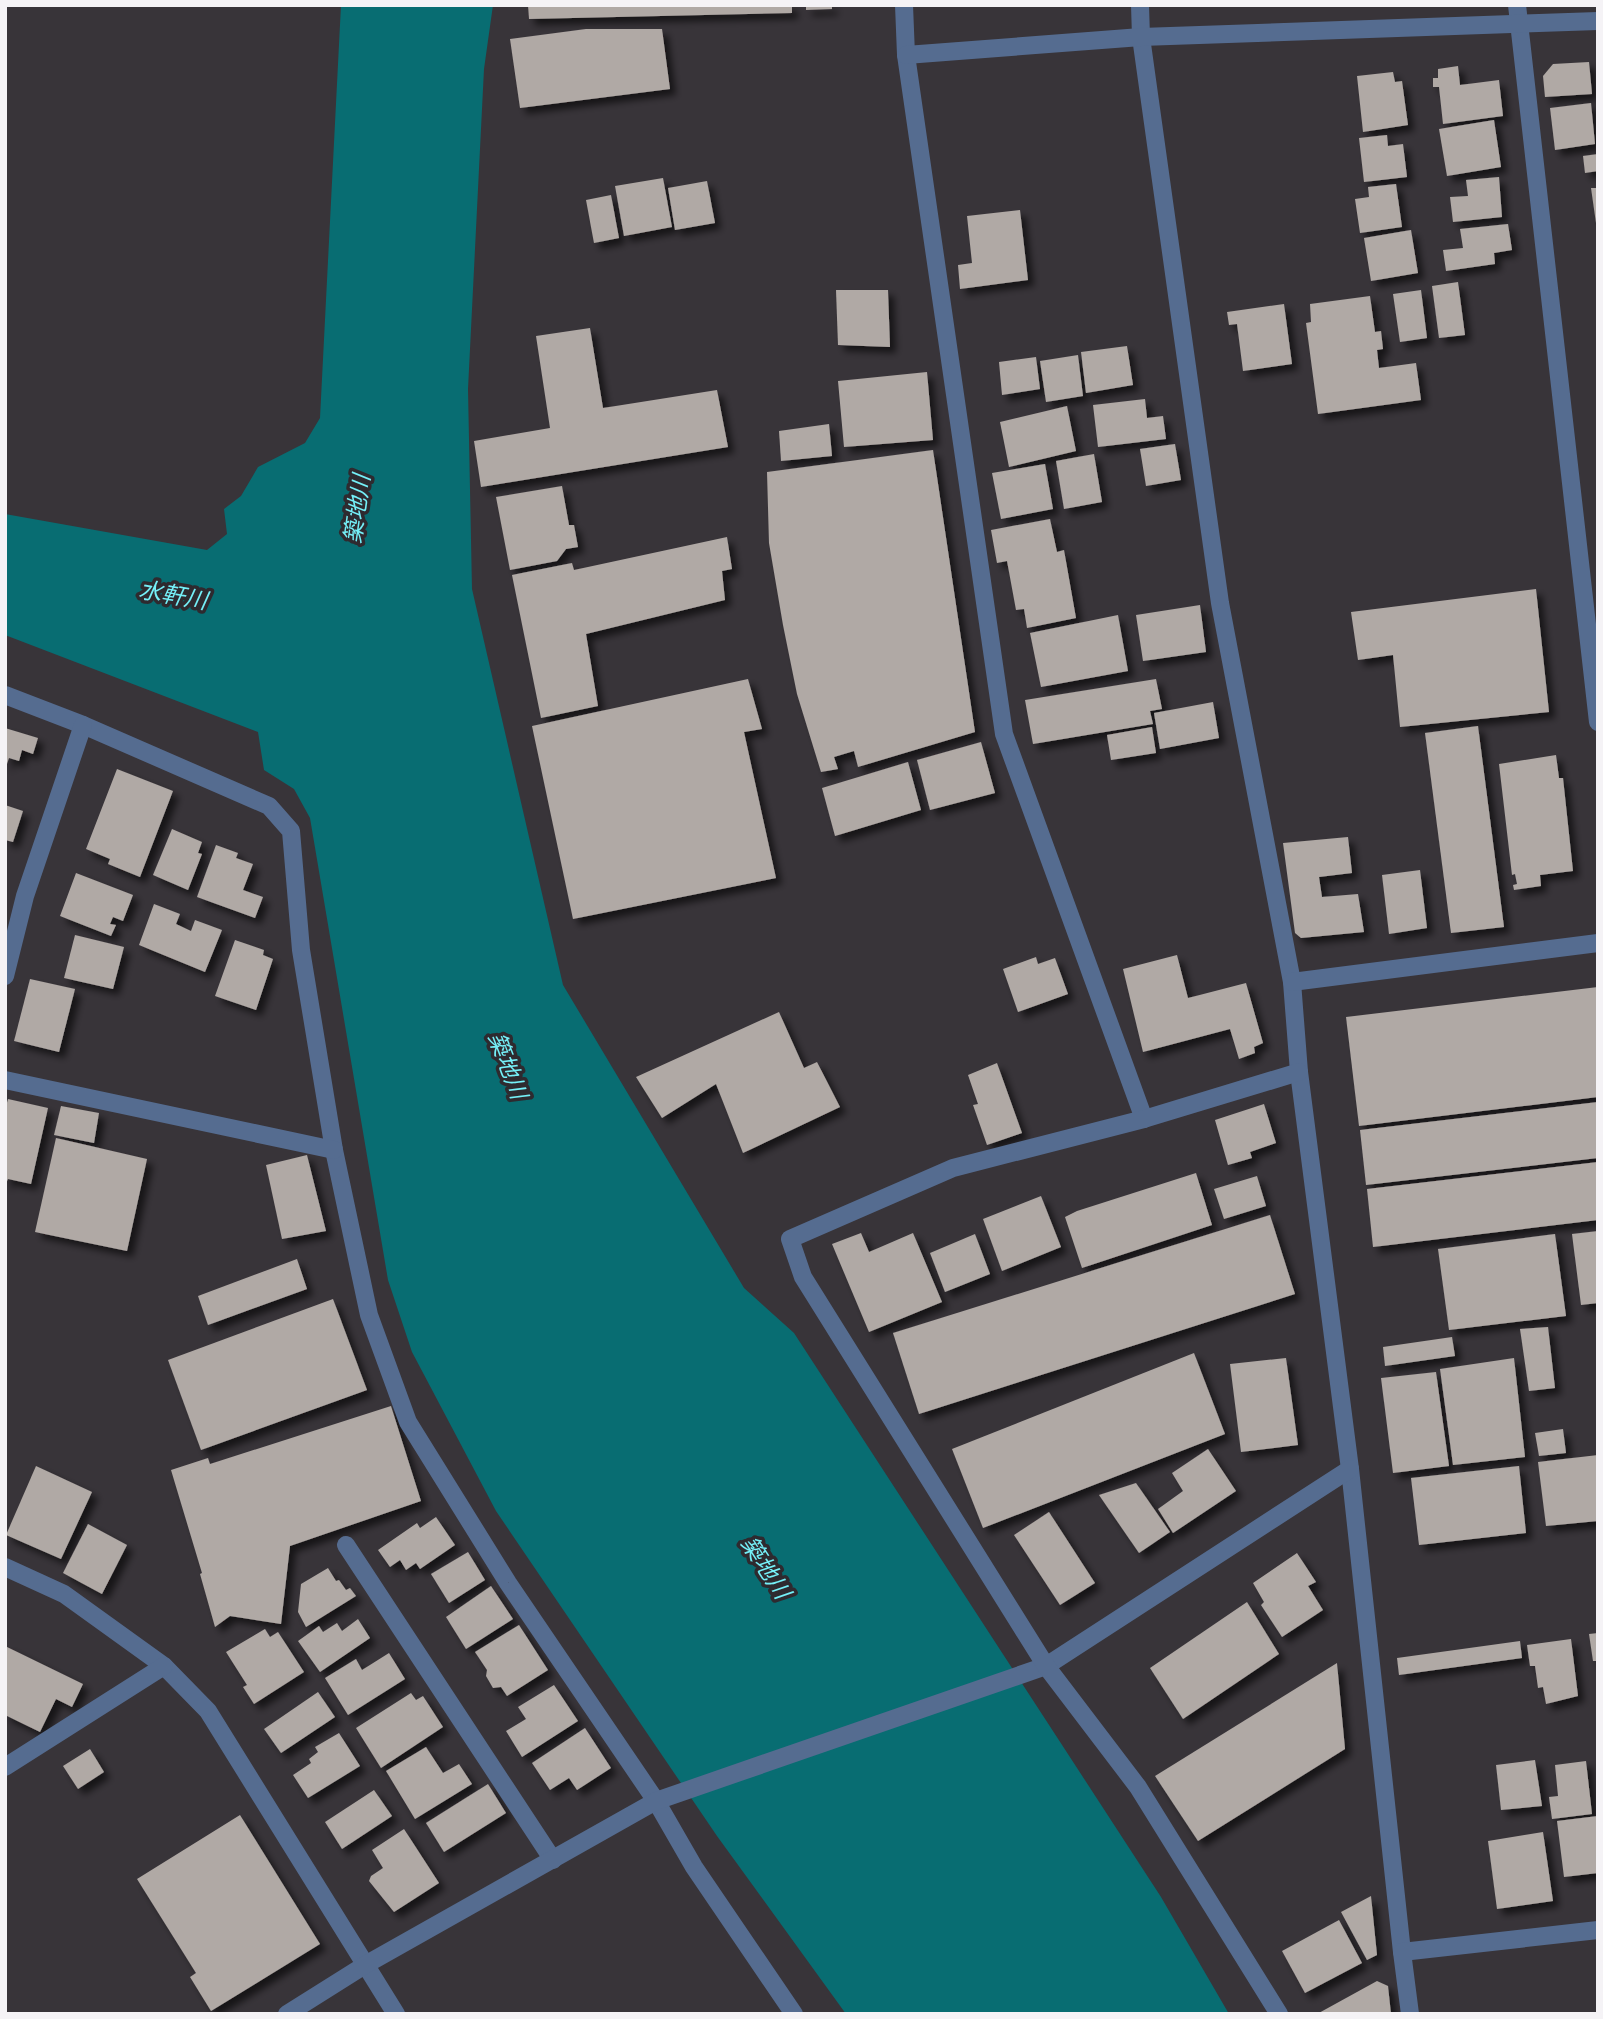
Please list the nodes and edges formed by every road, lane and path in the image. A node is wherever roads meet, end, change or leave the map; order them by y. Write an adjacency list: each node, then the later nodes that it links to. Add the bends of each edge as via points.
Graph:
1 (904, 5): 7 (street)
2 (1140, 5): 6 (street)
3 (1517, 5): 5 (street)
4 (1598, 21): 5 (street)
5 (1518, 24): 6 (street); 9 (street)
6 (1141, 37): 7 (street); 13 (street, via 1220,603)
7 (906, 55): 16 (street, via 1004,734)
8 (5, 695): 10 (street)
9 (1598, 722)
10 (83, 725): 12 (street, via 25,896); 17 (street, via 268,806 291,831 301,950)
11 (1598, 943): 13 (street)
12 (5, 976)
13 (1292, 982): 14 (street)
14 (1299, 1072): 16 (street); 18 (street)
15 (5, 1080): 17 (street)
16 (1144, 1119): 22 (street, via 953,1168 790,1239 803,1277)
17 (334, 1150): 24 (street, via 369,1315 408,1422 508,1583)
18 (1350, 1469): 22 (street); 27 (street)
19 (346, 1545): 25 (street)
20 (5, 1567): 21 (street, via 64,1594)
21 (164, 1666): 23 (street); 28 (street, via 208,1711)
22 (1046, 1666): 24 (street); 32 (street, via 1138,1787)
23 (5, 1767)
24 (656, 1801): 25 (street); 31 (street, via 694,1867)
25 (553, 1860): 28 (street)
26 (1598, 1930): 27 (street)
27 (1402, 1952): 33 (street)
28 (365, 1965): 29 (street); 30 (street)
29 (287, 2014)
30 (396, 2014)
31 (794, 2014)
32 (1279, 2014)
33 (1410, 2014)

